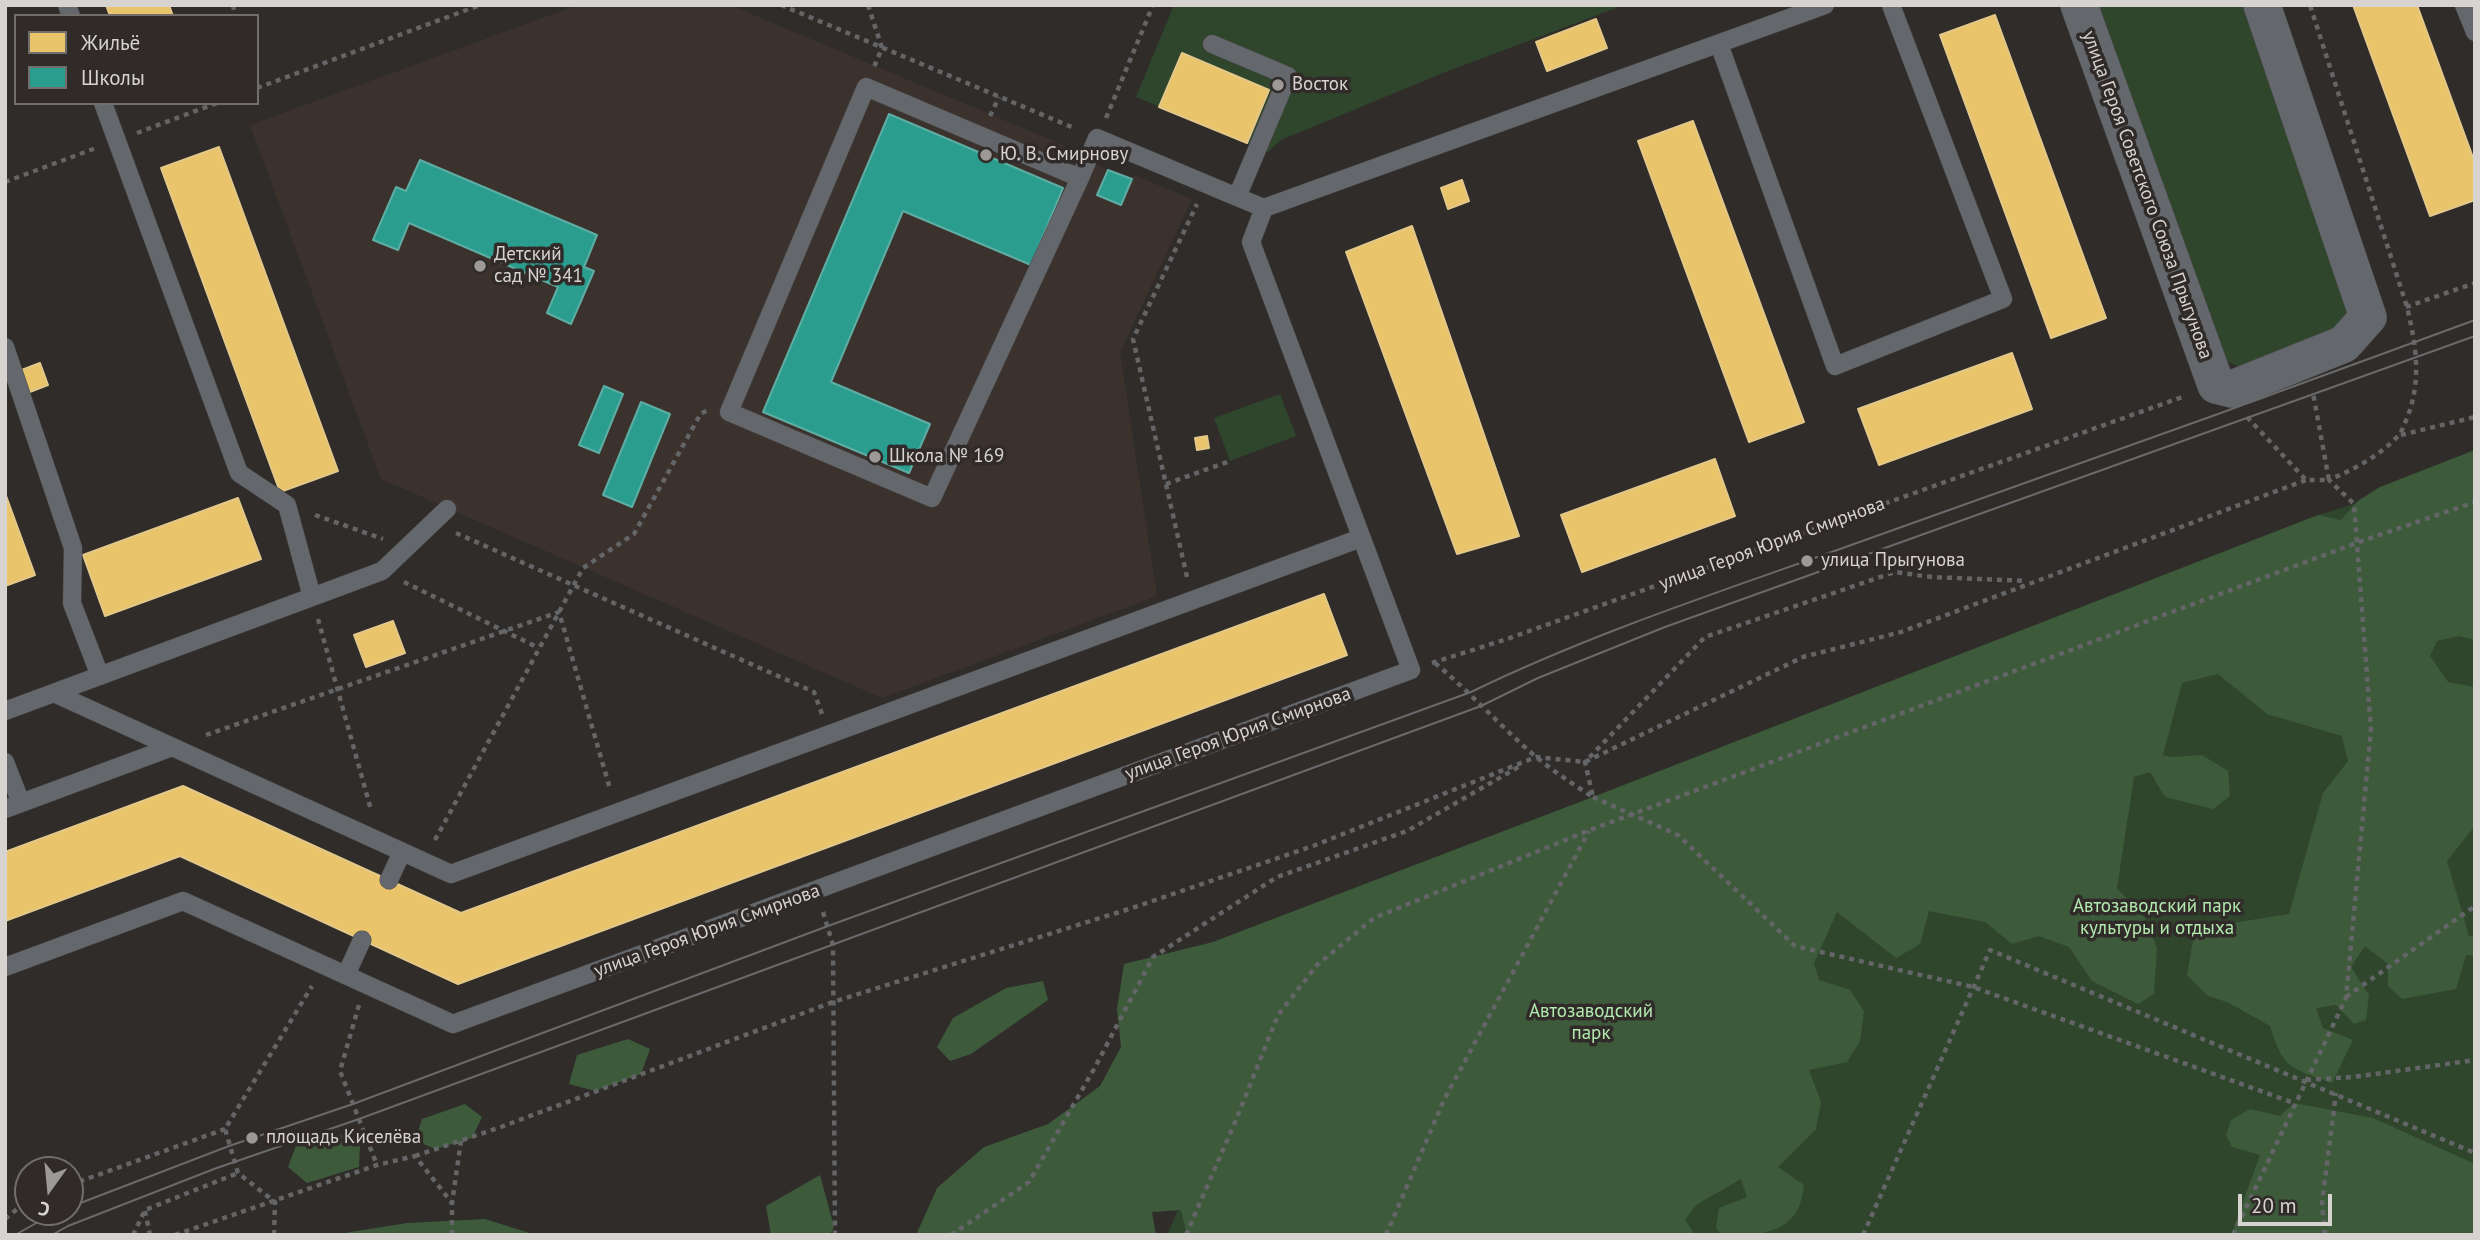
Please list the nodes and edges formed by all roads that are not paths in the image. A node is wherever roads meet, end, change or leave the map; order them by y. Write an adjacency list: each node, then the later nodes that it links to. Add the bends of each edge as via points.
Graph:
1 (1825, 5): 8 (lane)
2 (1891, 5): 8 (lane, via 2003,299 1835,366)
3 (2079, 5): 4 (street, улица Героя Советского Союза Прыгунова, via 2224,387 2344,344 2368,317)
4 (2262, 5)
5 (2465, 5): 6 (lane)
6 (2475, 32)
7 (1212, 44): 11 (lane, via 1288,76)
8 (1719, 44): 12 (lane)
9 (104, 105): 16 (lane, via 239,473 287,505)
10 (1080, 178): 10 (lane, via 932,498 729,412 866,87); 11 (lane, via 1097,138)
11 (1237, 197): 12 (lane)
12 (1264, 208): 15 (lane, via 1251,242)
13 (5, 347): 17 (lane, via 73,548 72,603)
14 (447, 509): 16 (lane, via 382,571)
15 (1361, 538): 23 (lane, via 451,874); 27 (lane, улица Героя Юрия Смирнова, via 1411,670 453,1024)
16 (312, 597): 17 (lane)
17 (100, 676): 18 (lane)
18 (54, 693): 19 (lane); 20 (lane)
19 (5, 711)
20 (173, 747): 22 (lane); 23 (lane)
21 (5, 762): 22 (lane)
22 (13, 806)
23 (402, 852): 24 (lane)
24 (389, 880)
25 (362, 940): 27 (lane)
26 (5, 967): 27 (lane, улица Героя Юрия Смирнова, via 183,901)
27 (346, 975)

